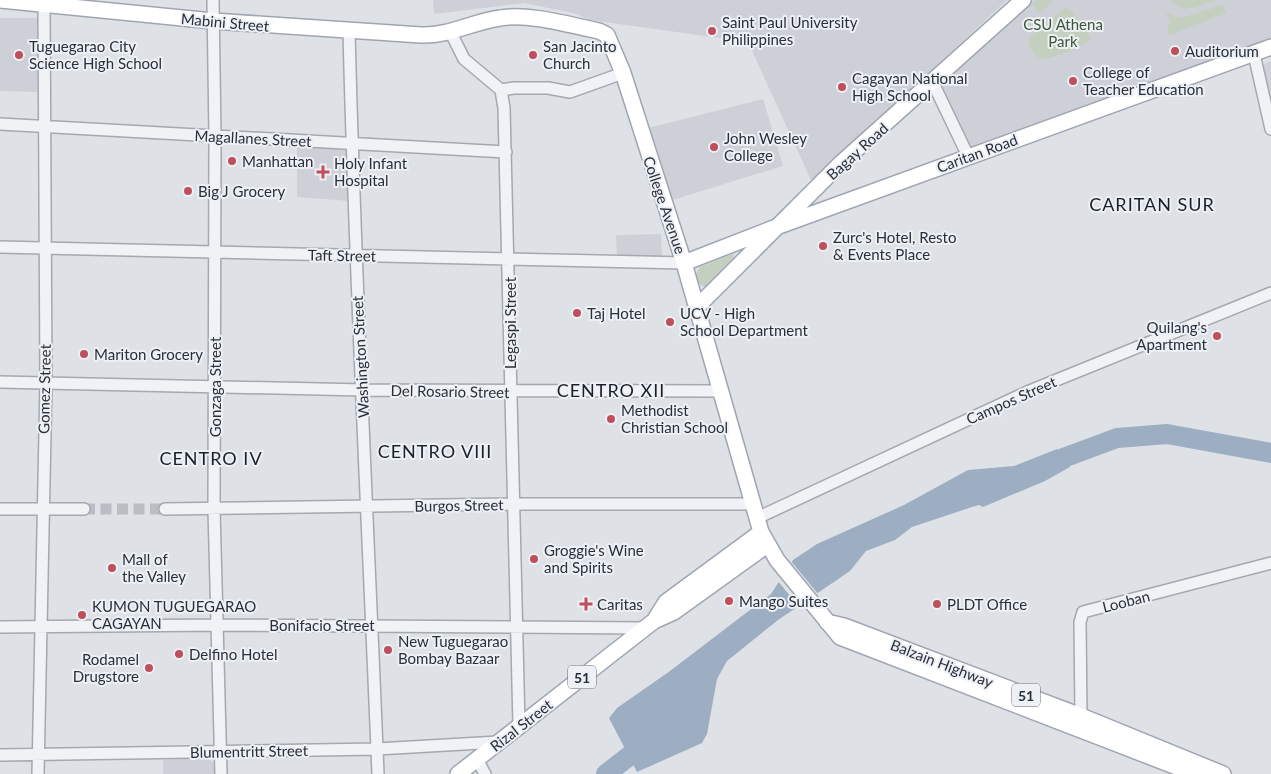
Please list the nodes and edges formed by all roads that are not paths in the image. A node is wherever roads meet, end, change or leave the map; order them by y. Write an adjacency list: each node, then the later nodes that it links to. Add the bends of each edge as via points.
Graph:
1 (0, 0): 4 (main road, Mabini Street)
2 (213, 0): 5 (street, Gonzaga Street)
3 (1023, 0): 11 (main road, Bagay Road)
4 (44, 4): 5 (main road, Mabini Street); 14 (street, Gomez Street)
5 (213, 21): 6 (main road, Mabini Street); 16 (street, Gonzaga Street)
6 (349, 31): 7 (main road, Mabini Street, via 432,36); 17 (street, Washington Street)
7 (450, 33): 10 (main road, College Avenue, via 499,18 514,17 599,31 606,35); 12 (street, via 464,59)
8 (1271, 47): 9 (main road, Caritan Road)
9 (1254, 54): 15 (street); 19 (main road, Caritan Road)
10 (623, 73): 12 (street, via 570,92 548,88); 26 (main road, College Avenue)
11 (933, 83): 19 (street); 20 (main road, Bagay Road, via 840,164)
12 (501, 90): 18 (street, Legaspi Street)
13 (0, 124): 14 (street, Magallanes Street)
14 (45, 127): 16 (street, Magallanes Street); 22 (street, Gomez Street)
15 (1271, 129)
16 (215, 136): 17 (street, Magallanes Street); 23 (street, Gonzaga Street)
17 (352, 142): 18 (street, Magallanes Street); 24 (street, Washington Street)
18 (506, 152): 25 (street, Legaspi Street)
19 (968, 156): 20 (main road, Caritan Road)
20 (779, 226): 26 (main road, Caritan Road); 28 (main road, Bagay Road)
21 (0, 247): 22 (street, Taft Street)
22 (44, 249): 23 (street, Taft Street); 30 (street, Gomez Street)
23 (215, 253): 24 (street, Taft Street); 31 (street, Gonzaga Street)
24 (354, 255): 25 (street, Taft Street); 32 (street, Washington Street)
25 (509, 259): 26 (street, Taft Street); 34 (street, Legaspi Street)
26 (684, 263): 28 (main road, College Avenue)
27 (1271, 293): 42 (street, Campos Street, via 1027,392)
28 (697, 307): 33 (main road, College Avenue)
29 (0, 382): 30 (street, Del Rosario Street)
30 (46, 383): 31 (street, Del Rosario Street); 38 (street, Gomez Street)
31 (215, 387): 32 (street, Del Rosario Street); 41 (street, Gonzaga Street)
32 (363, 390): 34 (street, Del Rosario Street); 36 (street, Washington Street)
33 (720, 391): 34 (street, Del Rosario Street); 42 (main road, College Avenue)
34 (510, 392): 35 (street, Legaspi Street)
35 (513, 504): 36 (street, Burgos Street); 42 (street, Burgos Street); 49 (street, Legaspi Street)
36 (367, 506): 41 (street, Burgos Street); 47 (street, Washington Street)
37 (0, 509): 38 (street)
38 (42, 509): 39 (street); 48 (street, Gomez Street)
39 (84, 509)
40 (165, 509): 41 (street, Burgos Street)
41 (214, 509): 46 (street, Gonzaga Street)
42 (760, 525): 44 (main road, Balzain Highway / 51, via 777,560); 45 (main road, Rizal Street / 51, via 666,602)
43 (1271, 562): 51 (street, Looban, via 1083,612 1080,622)
44 (824, 618): 51 (main road, Balzain Highway / 51); 64 (main road, Balzain Highway / 51, via 840,637)
45 (649, 624): 49 (street, Bonifacio Street); 52 (main road, Rizal Street / 51)
46 (217, 625): 47 (street, Bonifacio Street); 48 (street, Bonifacio Street); 55 (street, Gonzaga Street)
47 (372, 625): 49 (street, Bonifacio Street); 54 (street, Washington Street)
48 (40, 626): 50 (street, Bonifacio Street); 57 (street, Gomez Street)
49 (516, 626): 52 (street, Legaspi Street)
50 (0, 627)
51 (1081, 716): 65 (main road, Balzain Highway / 51)
52 (519, 725): 53 (main road, Rizal Street / 51)
53 (498, 742): 54 (street, Blumentritt Street); 58 (main road, Rizal Street / 51)
54 (377, 748): 55 (street, Blumentritt Street); 61 (street, Washington Street)
55 (220, 751): 57 (street, Blumentritt Street); 60 (street, Gonzaga Street)
56 (0, 755): 57 (street, Blumentritt Street)
57 (38, 755): 59 (street, Gomez Street)
58 (477, 759): 62 (main road, Rizal Street / 51); 63 (street)
59 (38, 774)
60 (221, 774)
61 (378, 774)
62 (458, 774)
63 (485, 774)
64 (1194, 774)
65 (1223, 774)

